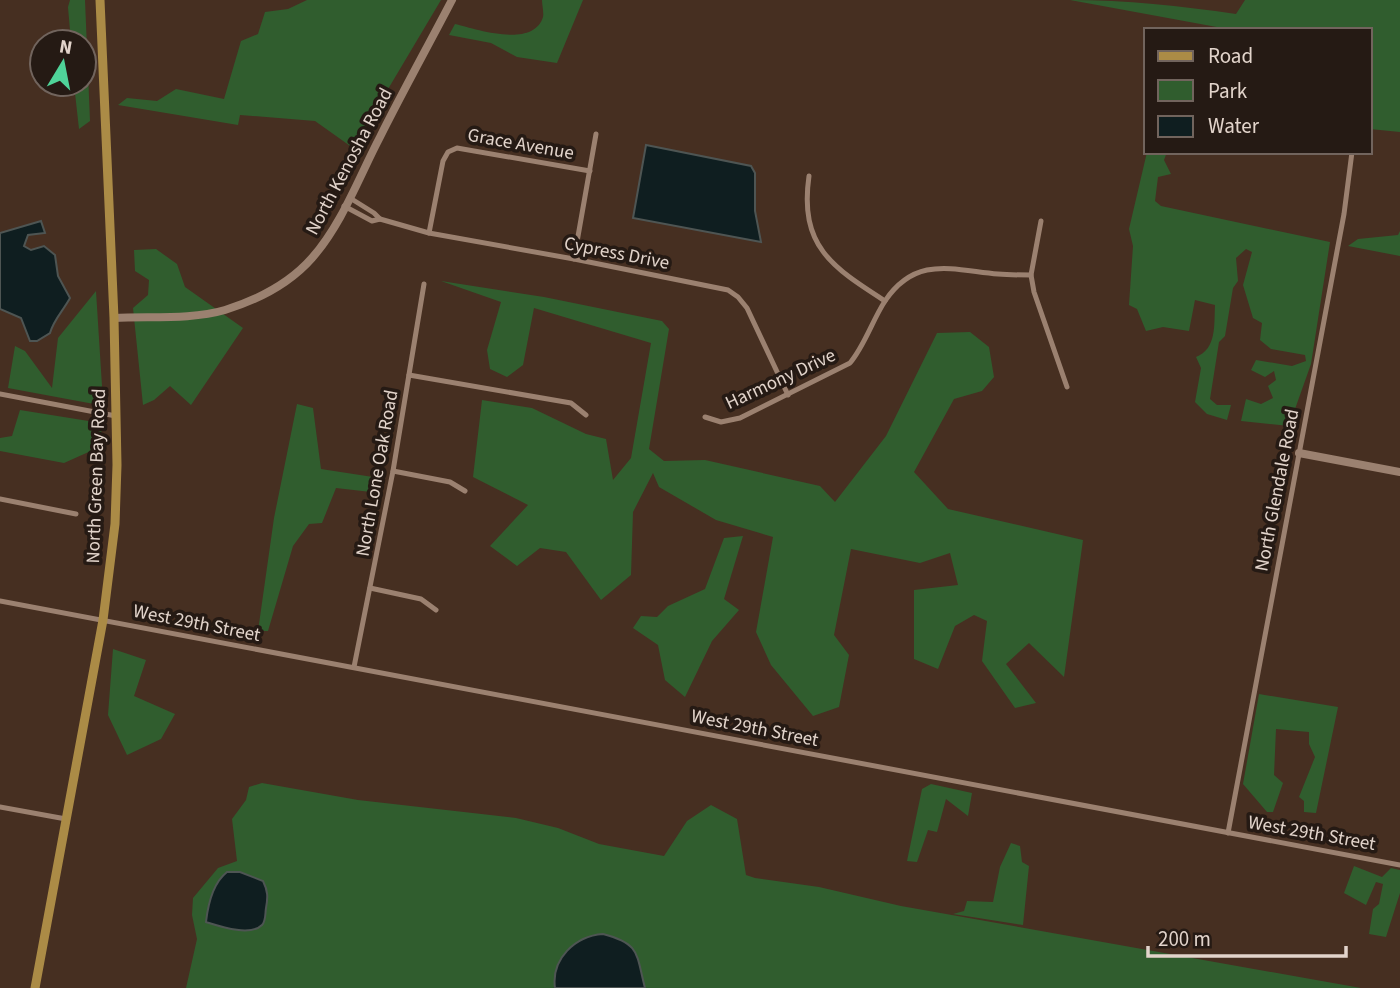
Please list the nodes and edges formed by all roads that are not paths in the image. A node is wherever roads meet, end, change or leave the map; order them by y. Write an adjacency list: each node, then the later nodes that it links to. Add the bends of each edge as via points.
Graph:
1 (100, 0): 16 (main road, North Green Bay Road)
2 (452, 0): 7 (street, North Kenosha Road)
3 (596, 134): 5 (street)
4 (1352, 154): 24 (street, North Glendale Road)
5 (590, 171): 11 (street, Grace Avenue, via 457,148 443,161); 12 (street)
6 (809, 176): 15 (street, via 808,217 828,260)
7 (350, 198): 8 (street, North Kenosha Road); 9 (street, Cypress Drive)
8 (344, 206): 9 (street, Cypress Drive, via 372,221); 16 (street, North Kenosha Road, via 310,259 279,286 256,298 204,314)
9 (380, 219): 11 (street, Cypress Drive)
10 (1041, 221): 13 (street)
11 (429, 233): 12 (street, Cypress Drive)
12 (574, 259): 20 (street, Cypress Drive, via 728,290 747,308)
13 (1031, 275): 15 (street, Harmony Drive, via 934,268 918,272); 18 (street)
14 (424, 284): 17 (street, North Lone Oak Road)
15 (885, 301): 20 (street, Harmony Drive, via 850,363)
16 (114, 318): 22 (main road, North Green Bay Road)
17 (410, 375): 21 (street, via 571,403); 25 (street, North Lone Oak Road)
18 (1067, 387)
19 (0, 394): 22 (street)
20 (788, 395): 23 (street, Harmony Drive, via 740,418 722,422)
21 (586, 415)
22 (116, 416): 33 (main road, North Green Bay Road, via 115,524)
23 (705, 417)
24 (1299, 453): 26 (street); 37 (street, North Glendale Road)
25 (393, 471): 27 (street, via 450,482); 30 (street, North Lone Oak Road)
26 (1400, 472)
27 (465, 491)
28 (0, 499): 29 (street)
29 (76, 514)
30 (370, 588): 32 (street, via 421,598); 34 (street, North Lone Oak Road)
31 (0, 601): 33 (street, West 29th Street)
32 (436, 610)
33 (103, 620): 34 (street, West 29th Street); 36 (main road, North Green Bay Road)
34 (355, 667): 37 (street, West 29th Street)
35 (0, 807): 36 (street)
36 (66, 819): 39 (main road, North Green Bay Road)
37 (1228, 833): 38 (street, West 29th Street)
38 (1400, 865)
39 (34, 988)

